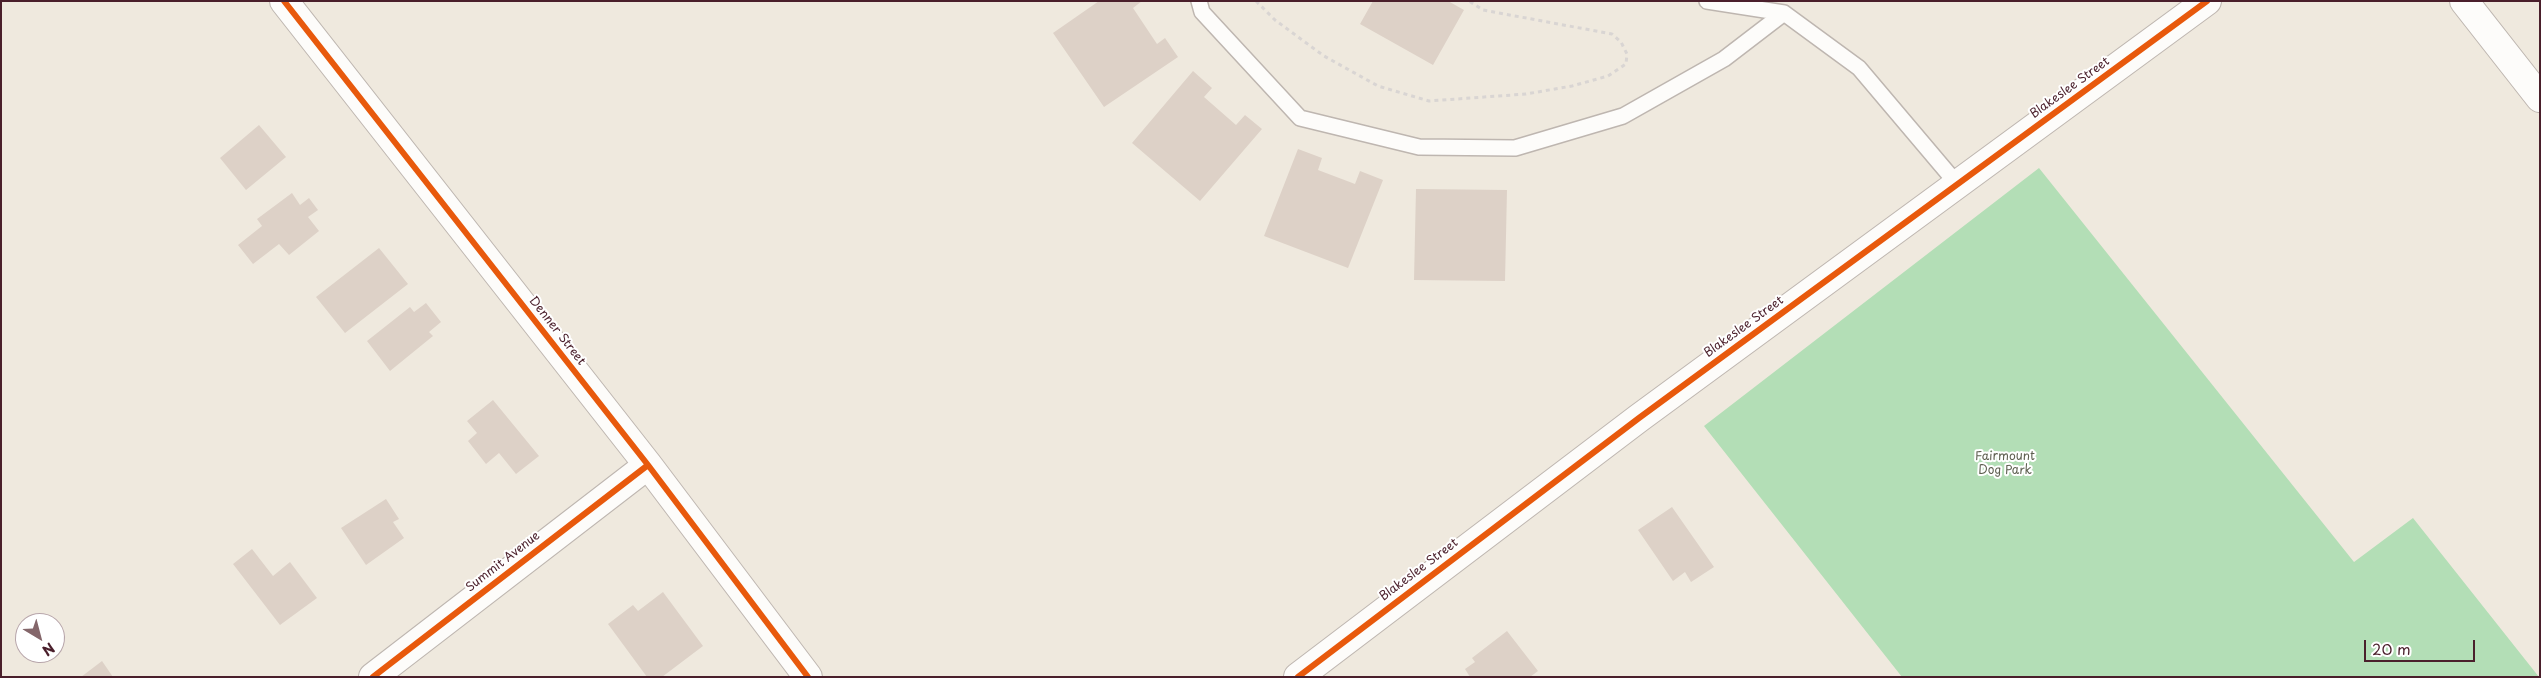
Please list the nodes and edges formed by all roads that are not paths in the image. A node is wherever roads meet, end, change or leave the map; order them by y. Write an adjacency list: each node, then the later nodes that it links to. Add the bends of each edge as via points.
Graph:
1 (284, 1): 9 (street, Denner Street)
2 (1199, 1): 6 (lane, via 1202,12 1300,118 1419,148 1515,148 1623,116 1724,60)
3 (1707, 1): 6 (lane)
4 (2207, 1): 8 (street, Blakeslee Street)
5 (2464, 1): 7 (street)
6 (1784, 13): 8 (lane, via 1858,68)
7 (2540, 98)
8 (1958, 184): 12 (street, Blakeslee Street, via 1640,418)
9 (648, 465): 10 (street, Summit Avenue); 11 (street, Denner Street)
10 (373, 677)
11 (808, 677)
12 (1298, 677)

